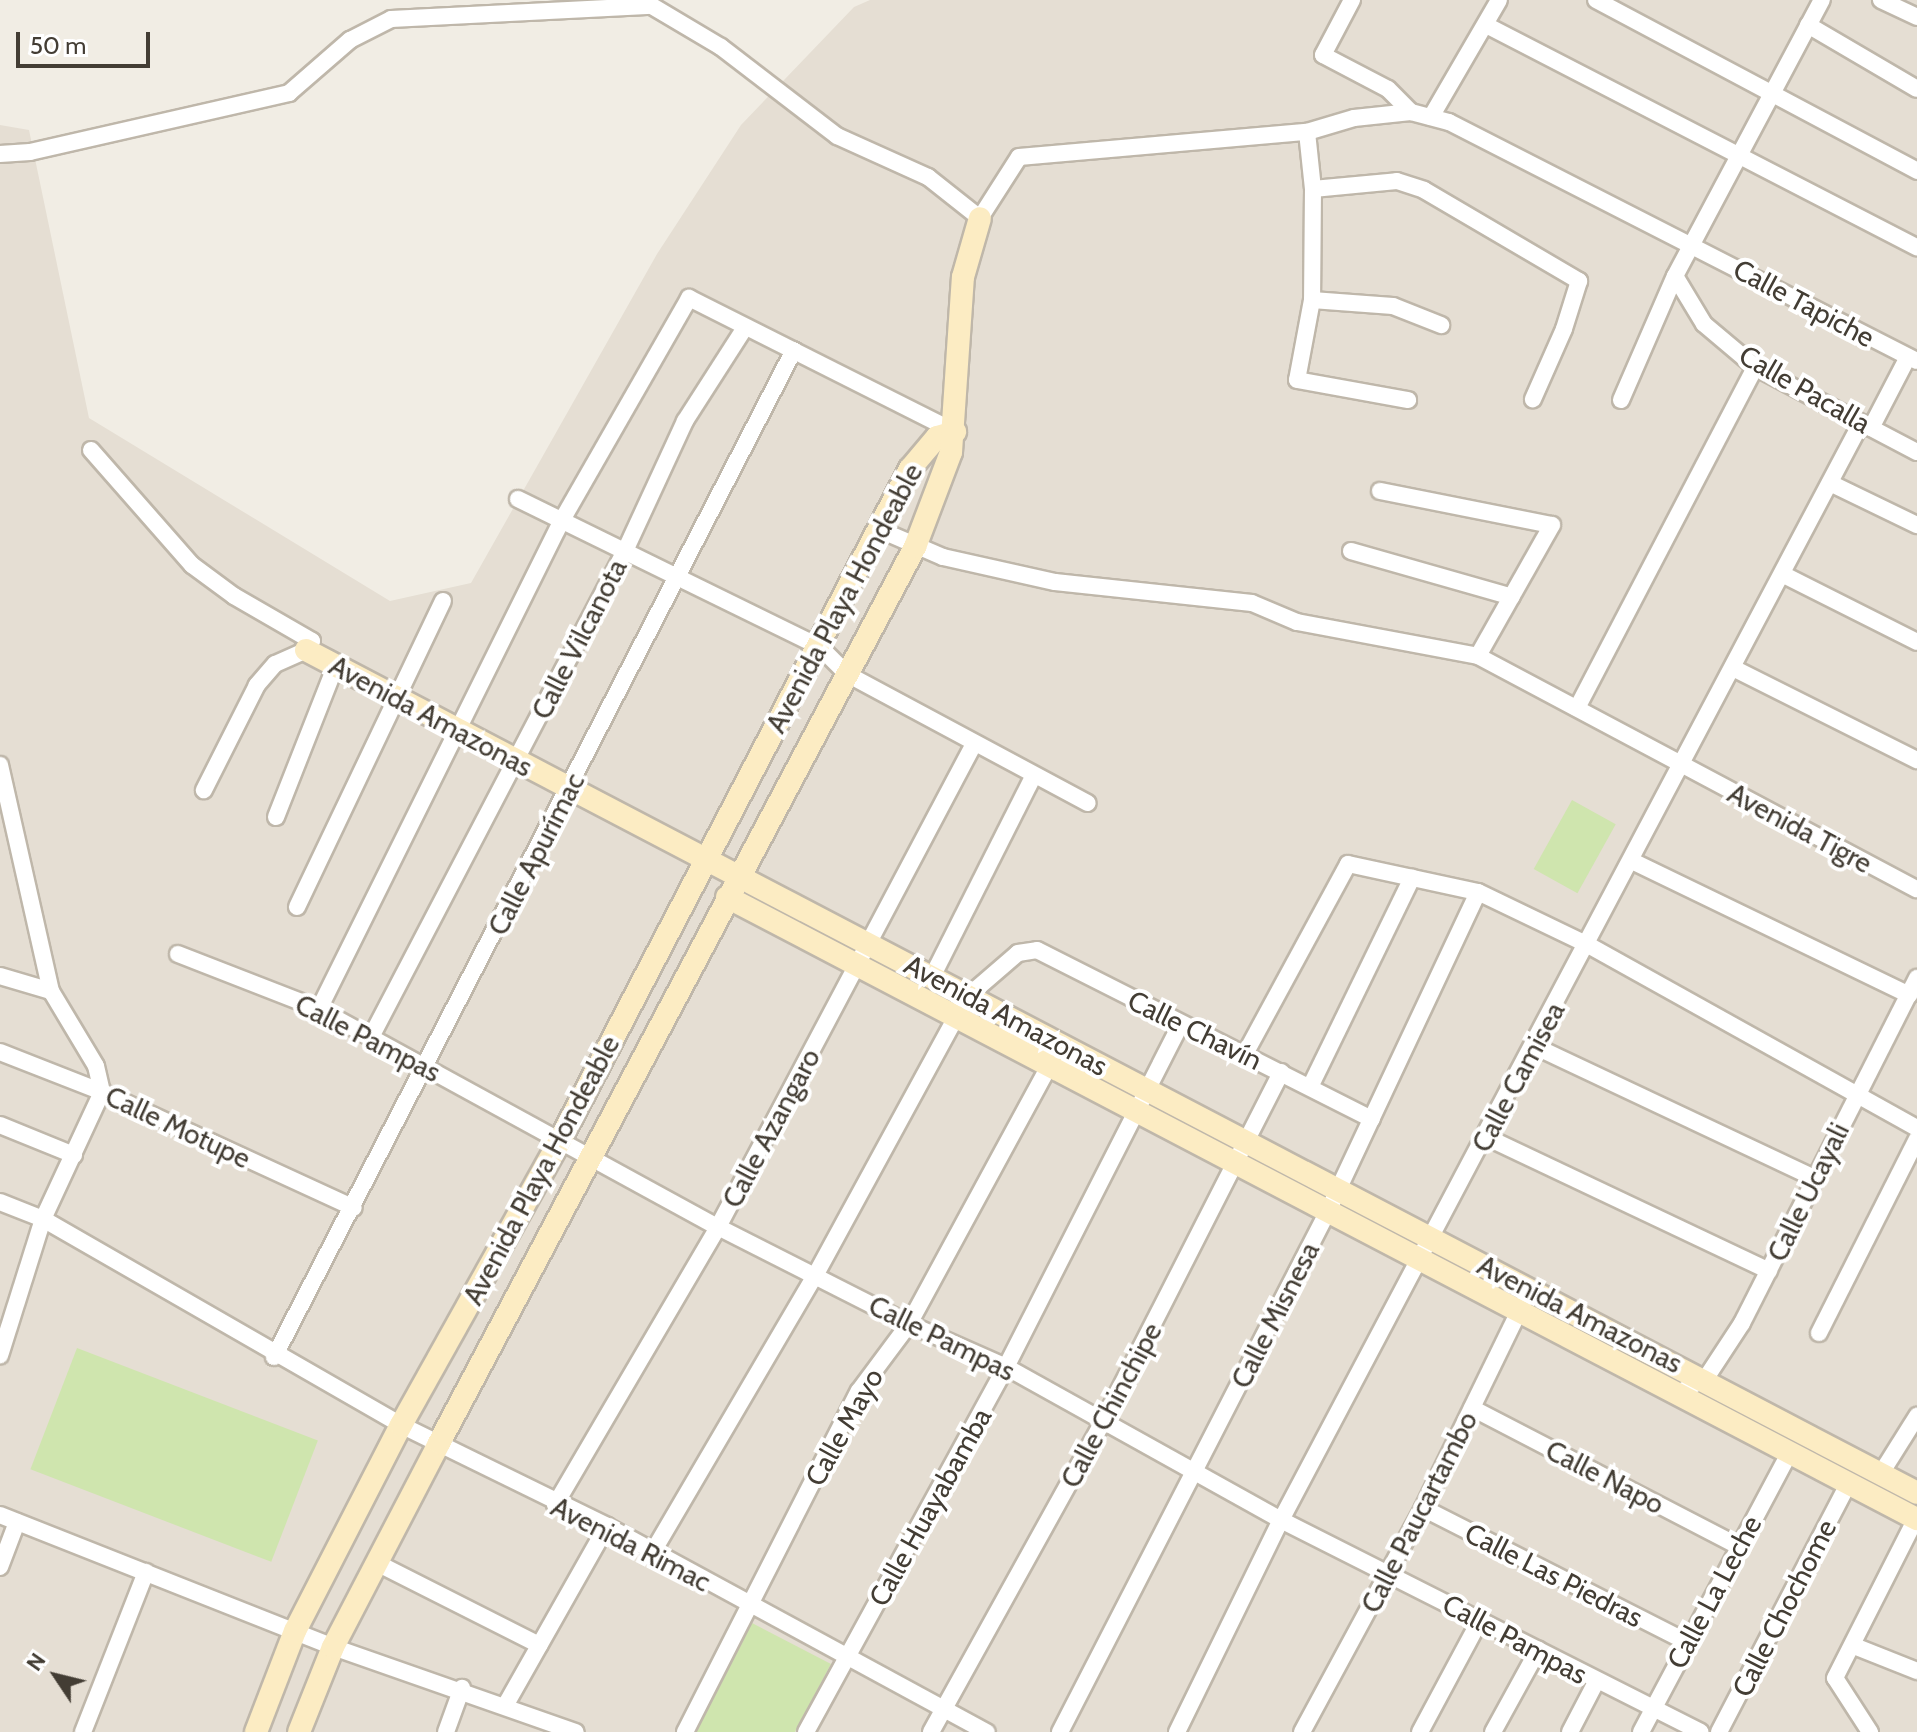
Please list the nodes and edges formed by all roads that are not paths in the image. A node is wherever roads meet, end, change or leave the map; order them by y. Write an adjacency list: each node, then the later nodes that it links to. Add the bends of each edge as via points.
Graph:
1 (1352, 0): 12 (street, via 1323,55 1388,89)
2 (1499, 0): 8 (street)
3 (1596, 0): 11 (street)
4 (1822, 0): 9 (street)
5 (1881, 0): 7 (street)
6 (605, 3): 15 (street, via 391,19 350,40 289,93 30,152); 19 (street, via 652,6 695,29 837,136 928,177)
7 (1917, 17)
8 (1486, 25): 13 (street); 16 (street)
9 (1808, 25): 10 (street); 11 (street)
10 (1917, 89)
11 (1770, 96): 16 (street); 17 (street)
12 (1411, 112): 13 (street, Calle Tapiche); 14 (street, via 1354,118)
13 (1431, 117): 20 (street, Calle Tapiche)
14 (1307, 132): 18 (street); 19 (street, via 1019,157)
15 (0, 154)
16 (1739, 155): 20 (street); 21 (street)
17 (1917, 171)
18 (1313, 189): 23 (street); 29 (street, via 1397,181 1424,190 1579,281)
19 (980, 218): 33 (street, via 958,318)
20 (1692, 243): 22 (street); 27 (street, Calle Tapiche)
21 (1917, 247)
22 (1675, 276): 28 (street, Calle Pacalla, via 1704,324); 31 (street)
23 (1312, 300): 24 (street, via 1393,306); 30 (street, via 1297,380)
24 (1441, 325)
25 (744, 329): 26 (street); 39 (street, via 689,298); 43 (street, Calle Vilcanota, via 685,421)
26 (794, 350): 33 (street); 46 (street, Calle Apurímac)
27 (1912, 359): 32 (street, Calle Camisea)
28 (1755, 367): 32 (street, Calle Pacalla); 57 (street)
29 (1533, 399)
30 (1408, 400)
31 (1621, 400)
32 (1866, 426): 35 (street, Calle Pacalla); 36 (street, Calle Camisea)
33 (955, 432): 41 (street, Avenida Playa Hondeable, via 937,437 923,450); 42 (street, Avenida Playa Hondeable)
34 (91, 450): 51 (street, via 192,565 234,596 309,636 312,644)
35 (1917, 452)
36 (1830, 483): 40 (street); 45 (street, Calle Camisea)
37 (1380, 491): 47 (street, via 1552,525)
38 (518, 499): 39 (street)
39 (562, 520): 43 (street); 58 (street)
40 (1917, 525)
41 (878, 529): 42 (street, Avenida Tigre); 50 (street, Avenida Playa Hondeable)
42 (915, 547): 52 (street, Avenida Tigre, via 1055,582 1252,603 1297,622); 55 (street, Avenida Playa Hondeable)
43 (625, 551): 46 (street); 60 (street, Calle Vilcanota)
44 (1351, 551): 47 (street)
45 (1782, 574): 49 (street); 54 (street, Calle Camisea)
46 (678, 578): 50 (street); 65 (street, Calle Apurímac)
47 (1512, 597): 52 (street)
48 (443, 601): 56 (street)
49 (1917, 642)
50 (820, 647): 55 (street); 69 (street, Avenida Playa Hondeable)
51 (306, 650): 53 (street, Avenida Amazonas); 66 (street, via 275,664 257,685)
52 (1478, 656): 57 (street, Avenida Tigre)
53 (336, 665): 56 (street, Avenida Amazonas); 68 (street)
54 (1733, 668): 61 (street); 63 (street, Calle Camisea)
55 (847, 674): 59 (street); 71 (street, Avenida Playa Hondeable)
56 (397, 698): 58 (street, Avenida Amazonas); 76 (street)
57 (1577, 708): 63 (street, Avenida Tigre)
58 (457, 729): 60 (street, Avenida Amazonas); 87 (street)
59 (974, 744): 64 (street); 77 (street, Calle Azangaro)
60 (516, 760): 65 (street, Avenida Amazonas); 89 (street, Calle Vilcanota)
61 (1917, 760)
62 (0, 765): 84 (street)
63 (1683, 766): 70 (street, Calle Camisea); 73 (street, Avenida Tigre)
64 (1033, 777): 67 (street); 82 (street)
65 (569, 789): 69 (street, Avenida Amazonas); 94 (street, Calle Apurímac)
66 (204, 790)
67 (1088, 803)
68 (276, 817)
69 (705, 858): 71 (street, Avenida Amazonas); 105 (street, Avenida Playa Hondeable)
70 (1632, 861): 78 (street, Calle Camisea); 85 (street)
71 (739, 876): 75 (street, Avenida Playa Hondeable); 77 (street, Avenida Amazonas)
72 (1412, 878): 74 (street); 93 (street, via 1348,864); 96 (street)
73 (1917, 889)
74 (1478, 892): 78 (street); 100 (street, Calle Misnesa)
75 (727, 897): 80 (street, Avenida Amazonas); 108 (street, Avenida Playa Hondeable)
76 (297, 907)
77 (869, 942): 80 (street, Calle Azangaro); 82 (street, Avenida Amazonas)
78 (1588, 945): 90 (street, Calle Camisea); 98 (street)
79 (178, 954): 87 (street, Calle Pampas)
80 (857, 964): 86 (street, Avenida Amazonas); 114 (street, Calle Azangaro)
81 (0, 976): 84 (street)
82 (932, 977): 86 (street, Avenida Amazonas)
83 (1917, 978): 85 (street, Calle Ucayali)
84 (51, 991): 97 (street, via 96,1066)
85 (1909, 995): 98 (street, Calle Ucayali)
86 (962, 1007): 88 (street, Calle Chavín, via 1018,953 1037,950); 92 (street, Avenida Amazonas); 117 (street)
87 (319, 1009): 89 (street, Calle Pampas)
88 (1181, 1024): 93 (street, Calle Chavín); 99 (street, Calle Huayabamba)
89 (371, 1037): 94 (street, Calle Pampas)
90 (1534, 1046): 103 (street, Calle Camisea); 109 (street)
91 (0, 1052): 97 (street, Calle Motupe)
92 (1054, 1054): 99 (street, Avenida Amazonas); 119 (street, Calle Mayo)
93 (1245, 1054): 95 (street, Calle Chavín)
94 (426, 1067): 105 (street, Calle Pampas); 112 (street, Calle Apurímac)
95 (1281, 1072): 96 (street, Calle Chavín); 106 (street, Calle Chinchipe)
96 (1310, 1087): 100 (street, Calle Chavín)
97 (102, 1092): 107 (street); 112 (street, Calle Motupe)
98 (1855, 1096): 102 (street); 109 (street, Calle Ucayali)
99 (1142, 1099): 106 (street, Avenida Amazonas); 123 (street, Calle Huayabamba)
100 (1372, 1119): 110 (street, Calle Misnesa)
101 (0, 1125): 107 (street)
102 (1917, 1128)
103 (1486, 1137): 115 (street, Calle Camisea); 116 (street)
104 (1917, 1139): 120 (street)
105 (559, 1142): 108 (street, Calle Pampas); 129 (street, Avenida Playa Hondeable)
106 (1244, 1152): 110 (street, Avenida Amazonas); 128 (street, Calle Chinchipe)
107 (74, 1155): 113 (street)
108 (592, 1160): 114 (street, Calle Pampas); 130 (street, Avenida Playa Hondeable)
109 (1815, 1178): 116 (street, Calle Ucayali)
110 (1334, 1199): 115 (street, Avenida Amazonas); 132 (street, Calle Misnesa)
111 (0, 1202): 113 (street, Avenida Rimac)
112 (354, 1208): 122 (street, Calle Apurímac)
113 (43, 1219): 121 (street); 122 (street, Avenida Rimac)
114 (718, 1227): 117 (street, Calle Pampas); 136 (street, Calle Azangaro)
115 (1426, 1247): 118 (street, Avenida Amazonas); 140 (street, Calle Camisea)
116 (1769, 1271): 124 (street, Calle Ucayali)
117 (816, 1274): 119 (street, Calle Pampas); 144 (street)
118 (1525, 1298): 124 (street, Avenida Amazonas); 125 (street, Avenida Amazonas); 126 (street, Calle Paucartambo)
119 (909, 1324): 123 (street, Calle Pampas); 149 (street, Calle Mayo, via 847,1411)
120 (1819, 1333)
121 (0, 1355)
122 (274, 1357): 129 (street, Avenida Rimac)
123 (1006, 1367): 128 (street, Calle Pampas); 157 (street, Calle Huayabamba)
124 (1706, 1378): 125 (street); 133 (street, Avenida Amazonas, via 1816,1444)
125 (1682, 1391): 131 (street, Avenida Amazonas)
126 (1472, 1408): 137 (street, Calle Paucartambo); 143 (street, Calle Napo)
127 (1916, 1418): 133 (street)
128 (1102, 1424): 132 (street, Calle Pampas); 162 (street, Calle Chinchipe)
129 (401, 1425): 130 (street, Avenida Rimac); 151 (street, Avenida Playa Hondeable)
130 (439, 1443): 136 (street, Avenida Rimac); 145 (street, Avenida Playa Hondeable)
131 (1789, 1454): 134 (street, Avenida Amazonas); 143 (street, Calle La Leche)
132 (1196, 1471): 140 (street, Calle Pampas); 173 (street, Calle Misnesa)
133 (1880, 1475): 135 (street, Avenida Amazonas)
134 (1848, 1484): 139 (street, Avenida Amazonas); 181 (street, Calle Chochome)
135 (1917, 1493)
136 (555, 1505): 142 (street, Avenida Rimac)
137 (1423, 1508): 147 (street, Calle Paucartambo); 152 (street, Calle Las Piedras)
138 (0, 1515): 141 (street)
139 (1917, 1518): 154 (street)
140 (1281, 1520): 147 (street, Calle Pampas); 174 (street, Calle Camisea)
141 (17, 1522): 146 (street); 148 (street)
142 (607, 1526): 144 (street, Avenida Rimac); 153 (street)
143 (1738, 1546): 152 (street, Calle La Leche)
144 (651, 1555): 149 (street, Avenida Rimac)
145 (377, 1563): 153 (street); 155 (street, Avenida Playa Hondeable)
146 (0, 1567)
147 (1390, 1571): 150 (street, Calle Pampas); 175 (street, Calle Paucartambo)
148 (146, 1572): 151 (street); 165 (street)
149 (752, 1607): 157 (street, Avenida Rimac); 169 (street, Calle Mayo)
150 (1480, 1620): 156 (street, Calle Pampas); 176 (street)
151 (295, 1631): 155 (street); 166 (street, Avenida Playa Hondeable)
152 (1685, 1641): 163 (street, Calle La Leche)
153 (539, 1645): 161 (street)
154 (1854, 1646): 158 (street); 182 (street, via 1835,1678)
155 (333, 1647): 160 (street); 167 (street, Avenida Playa Hondeable)
156 (1538, 1650): 159 (street, Calle Pampas); 177 (street)
157 (848, 1656): 162 (street, Avenida Rimac); 170 (street, Calle Huayabamba)
158 (1917, 1671)
159 (1596, 1682): 163 (street, Calle Pampas); 178 (street)
160 (462, 1688): 161 (street); 168 (street)
161 (505, 1706): 164 (street)
162 (943, 1709): 171 (street, Calle Chinchipe); 172 (street, Avenida Rimac)
163 (1653, 1709): 179 (street, Calle La Leche); 180 (street, Calle Pampas)
164 (570, 1731)
165 (83, 1732)
166 (256, 1732)
167 (299, 1732)
168 (446, 1732)
169 (685, 1732)
170 (806, 1732)
171 (931, 1732)
172 (987, 1732)
173 (1060, 1732)
174 (1177, 1732)
175 (1302, 1732)
176 (1420, 1732)
177 (1493, 1732)
178 (1570, 1732)
179 (1641, 1732)
180 (1701, 1732)
181 (1719, 1732)
182 (1870, 1732)

